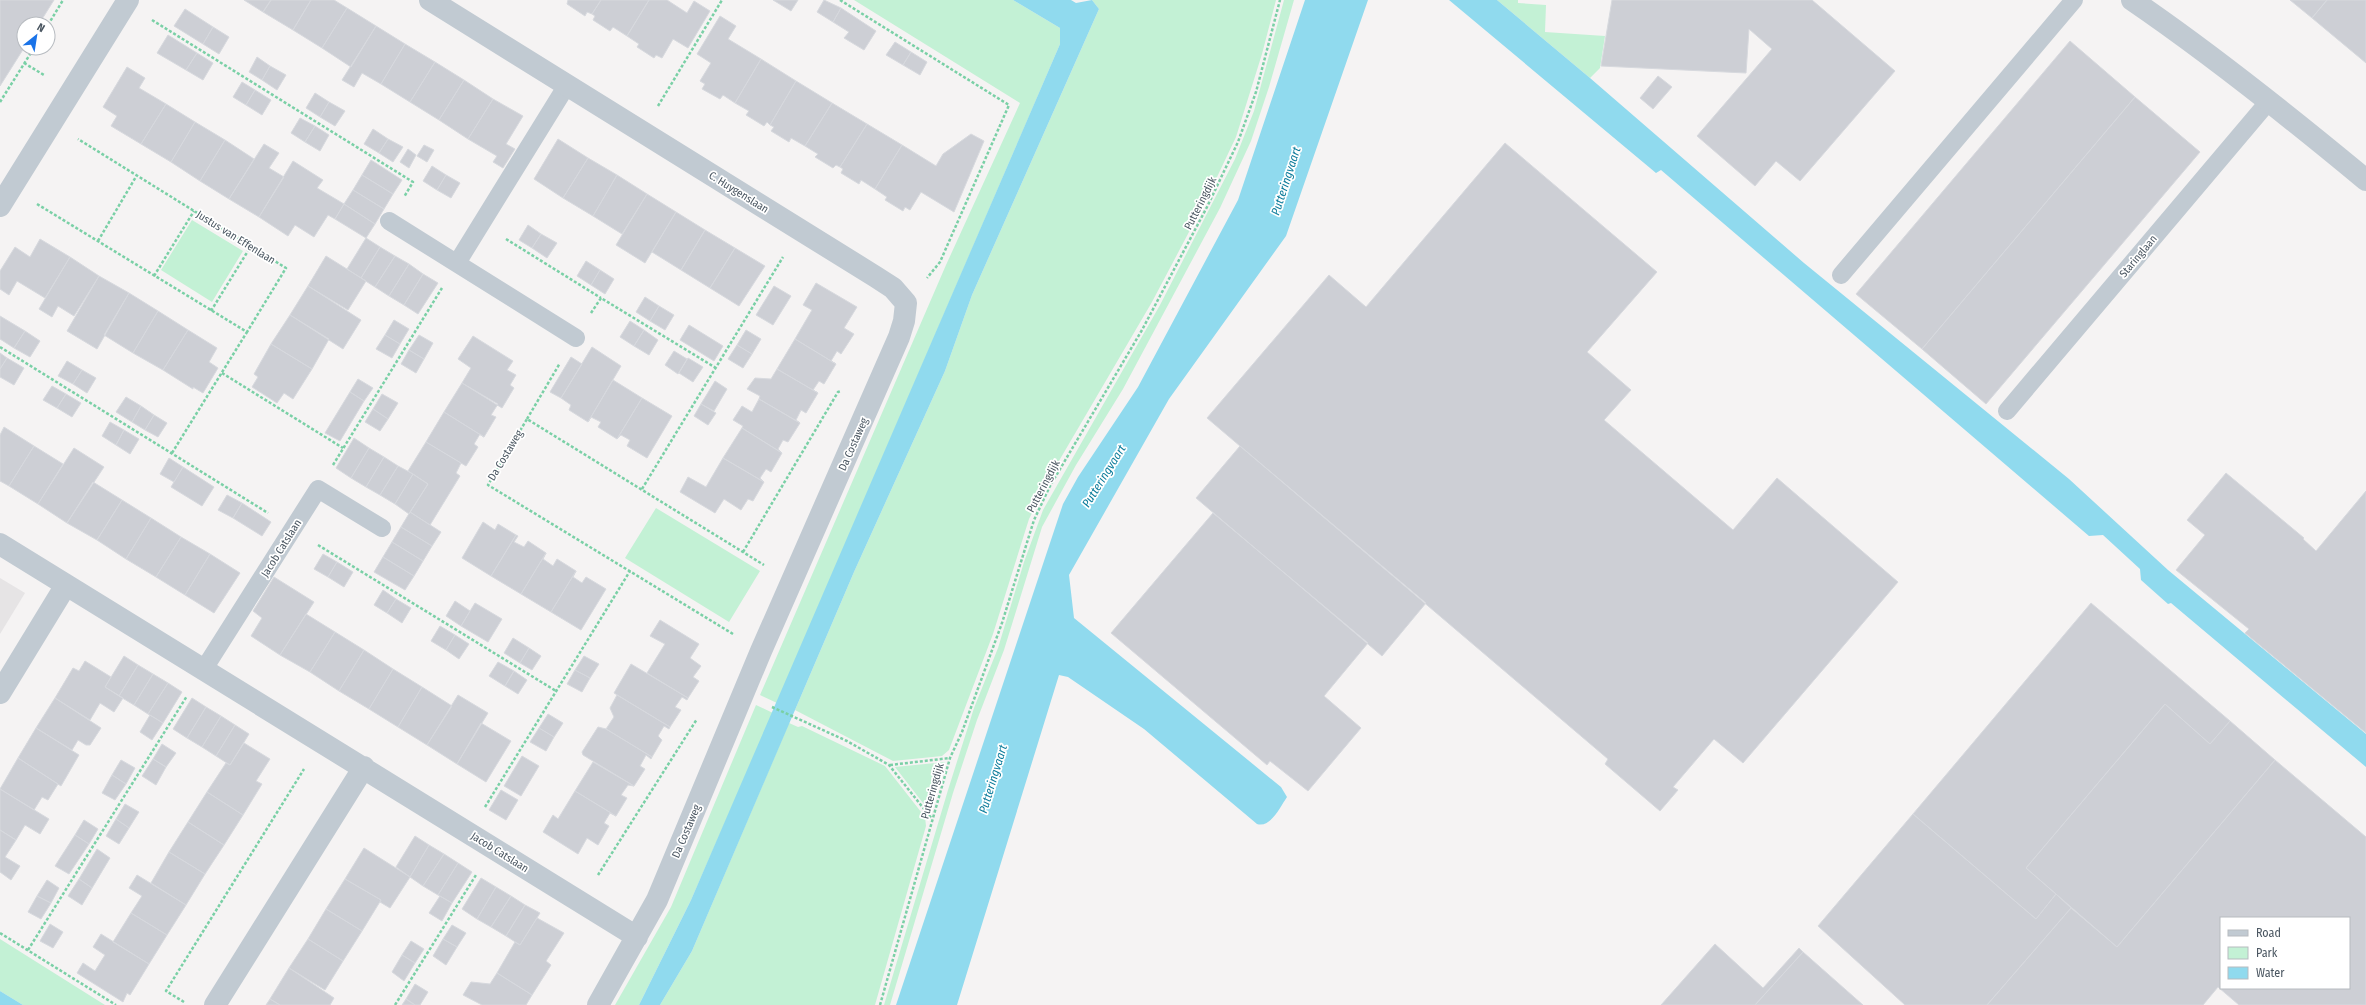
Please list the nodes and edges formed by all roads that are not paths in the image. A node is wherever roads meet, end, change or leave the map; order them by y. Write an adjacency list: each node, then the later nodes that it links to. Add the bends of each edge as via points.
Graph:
1 (430, 0): 5 (street, C. Huygenslaan)
2 (2074, 0): 11 (lane)
3 (2132, 0): 6 (street)
4 (127, 2): 8 (street)
5 (567, 86): 10 (lane); 12 (street, C. Huygenslaan, via 893,288)
6 (2270, 100): 7 (street); 14 (lane, Staringlaan)
7 (2366, 180)
8 (6, 197)
9 (389, 221): 10 (lane)
10 (457, 263): 13 (lane)
11 (1841, 275)
12 (906, 303): 21 (street, Da Costaweg, via 899,337 881,380 761,651 657,900)
13 (576, 338)
14 (2007, 411)
15 (382, 528): 18 (lane, Jacob Catslaan, via 318,489)
16 (0, 544): 17 (street, Jacob Catslaan)
17 (66, 585): 18 (street, Jacob Catslaan); 19 (street)
18 (204, 669): 20 (street, Jacob Catslaan)
19 (0, 692)
20 (364, 767): 21 (street, Jacob Catslaan); 22 (street)
21 (637, 937): 23 (street, Da Costaweg)
22 (215, 1005)
23 (598, 1005)

